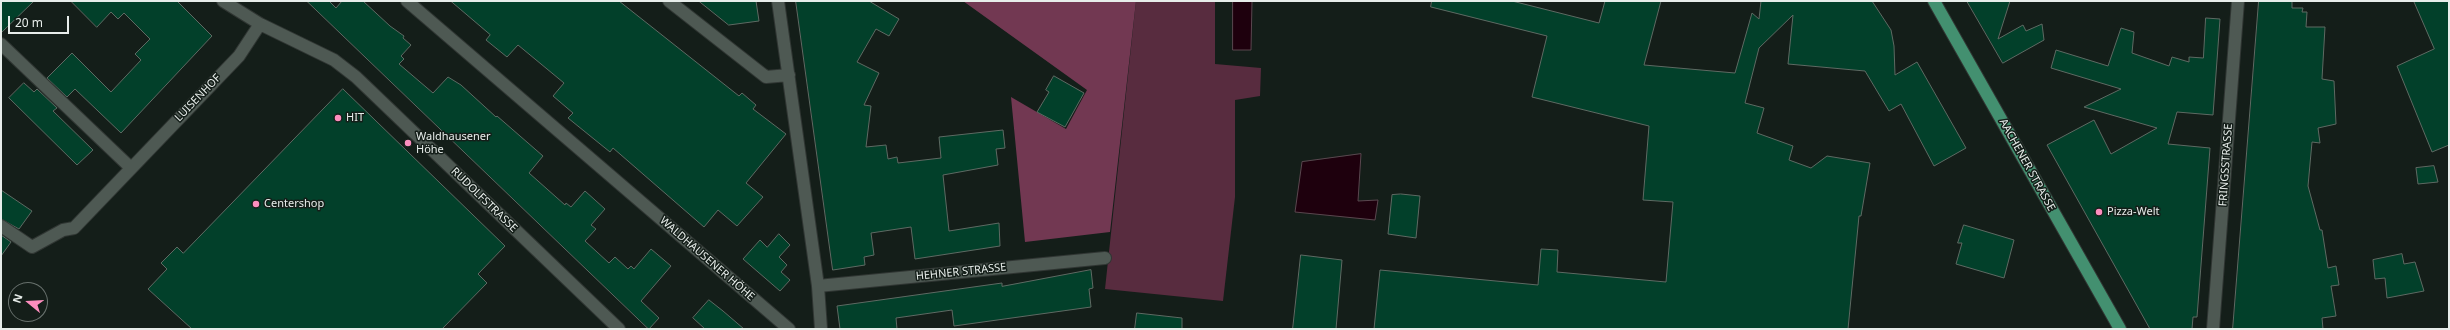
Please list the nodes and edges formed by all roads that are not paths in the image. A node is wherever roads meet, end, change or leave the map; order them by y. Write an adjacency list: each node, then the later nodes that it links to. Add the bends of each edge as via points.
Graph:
1 (223, 1): 7 (street, RUDOLFSTRASSE)
2 (407, 1): 15 (street, WALDHAUSENER HÖHE)
3 (669, 1): 9 (street, via 766,77)
4 (778, 1): 9 (street)
5 (1934, 1): 17 (main road, AACHENER STRASSE)
6 (2238, 1): 18 (street, FRINGSSTRASSE)
7 (260, 24): 10 (street, LUISENHOF, via 239,56); 14 (street, RUDOLFSTRASSE, via 334,60 356,77)
8 (1, 44): 10 (street)
9 (789, 75): 13 (street)
10 (131, 168): 11 (street, LUISENHOF, via 74,228 63,230 32,247)
11 (1, 226)
12 (1105, 258): 13 (street, HEHNER STRASSE)
13 (818, 286): 16 (street)
14 (620, 329)
15 (789, 329)
16 (821, 329)
17 (2120, 329)
18 (2213, 329)

